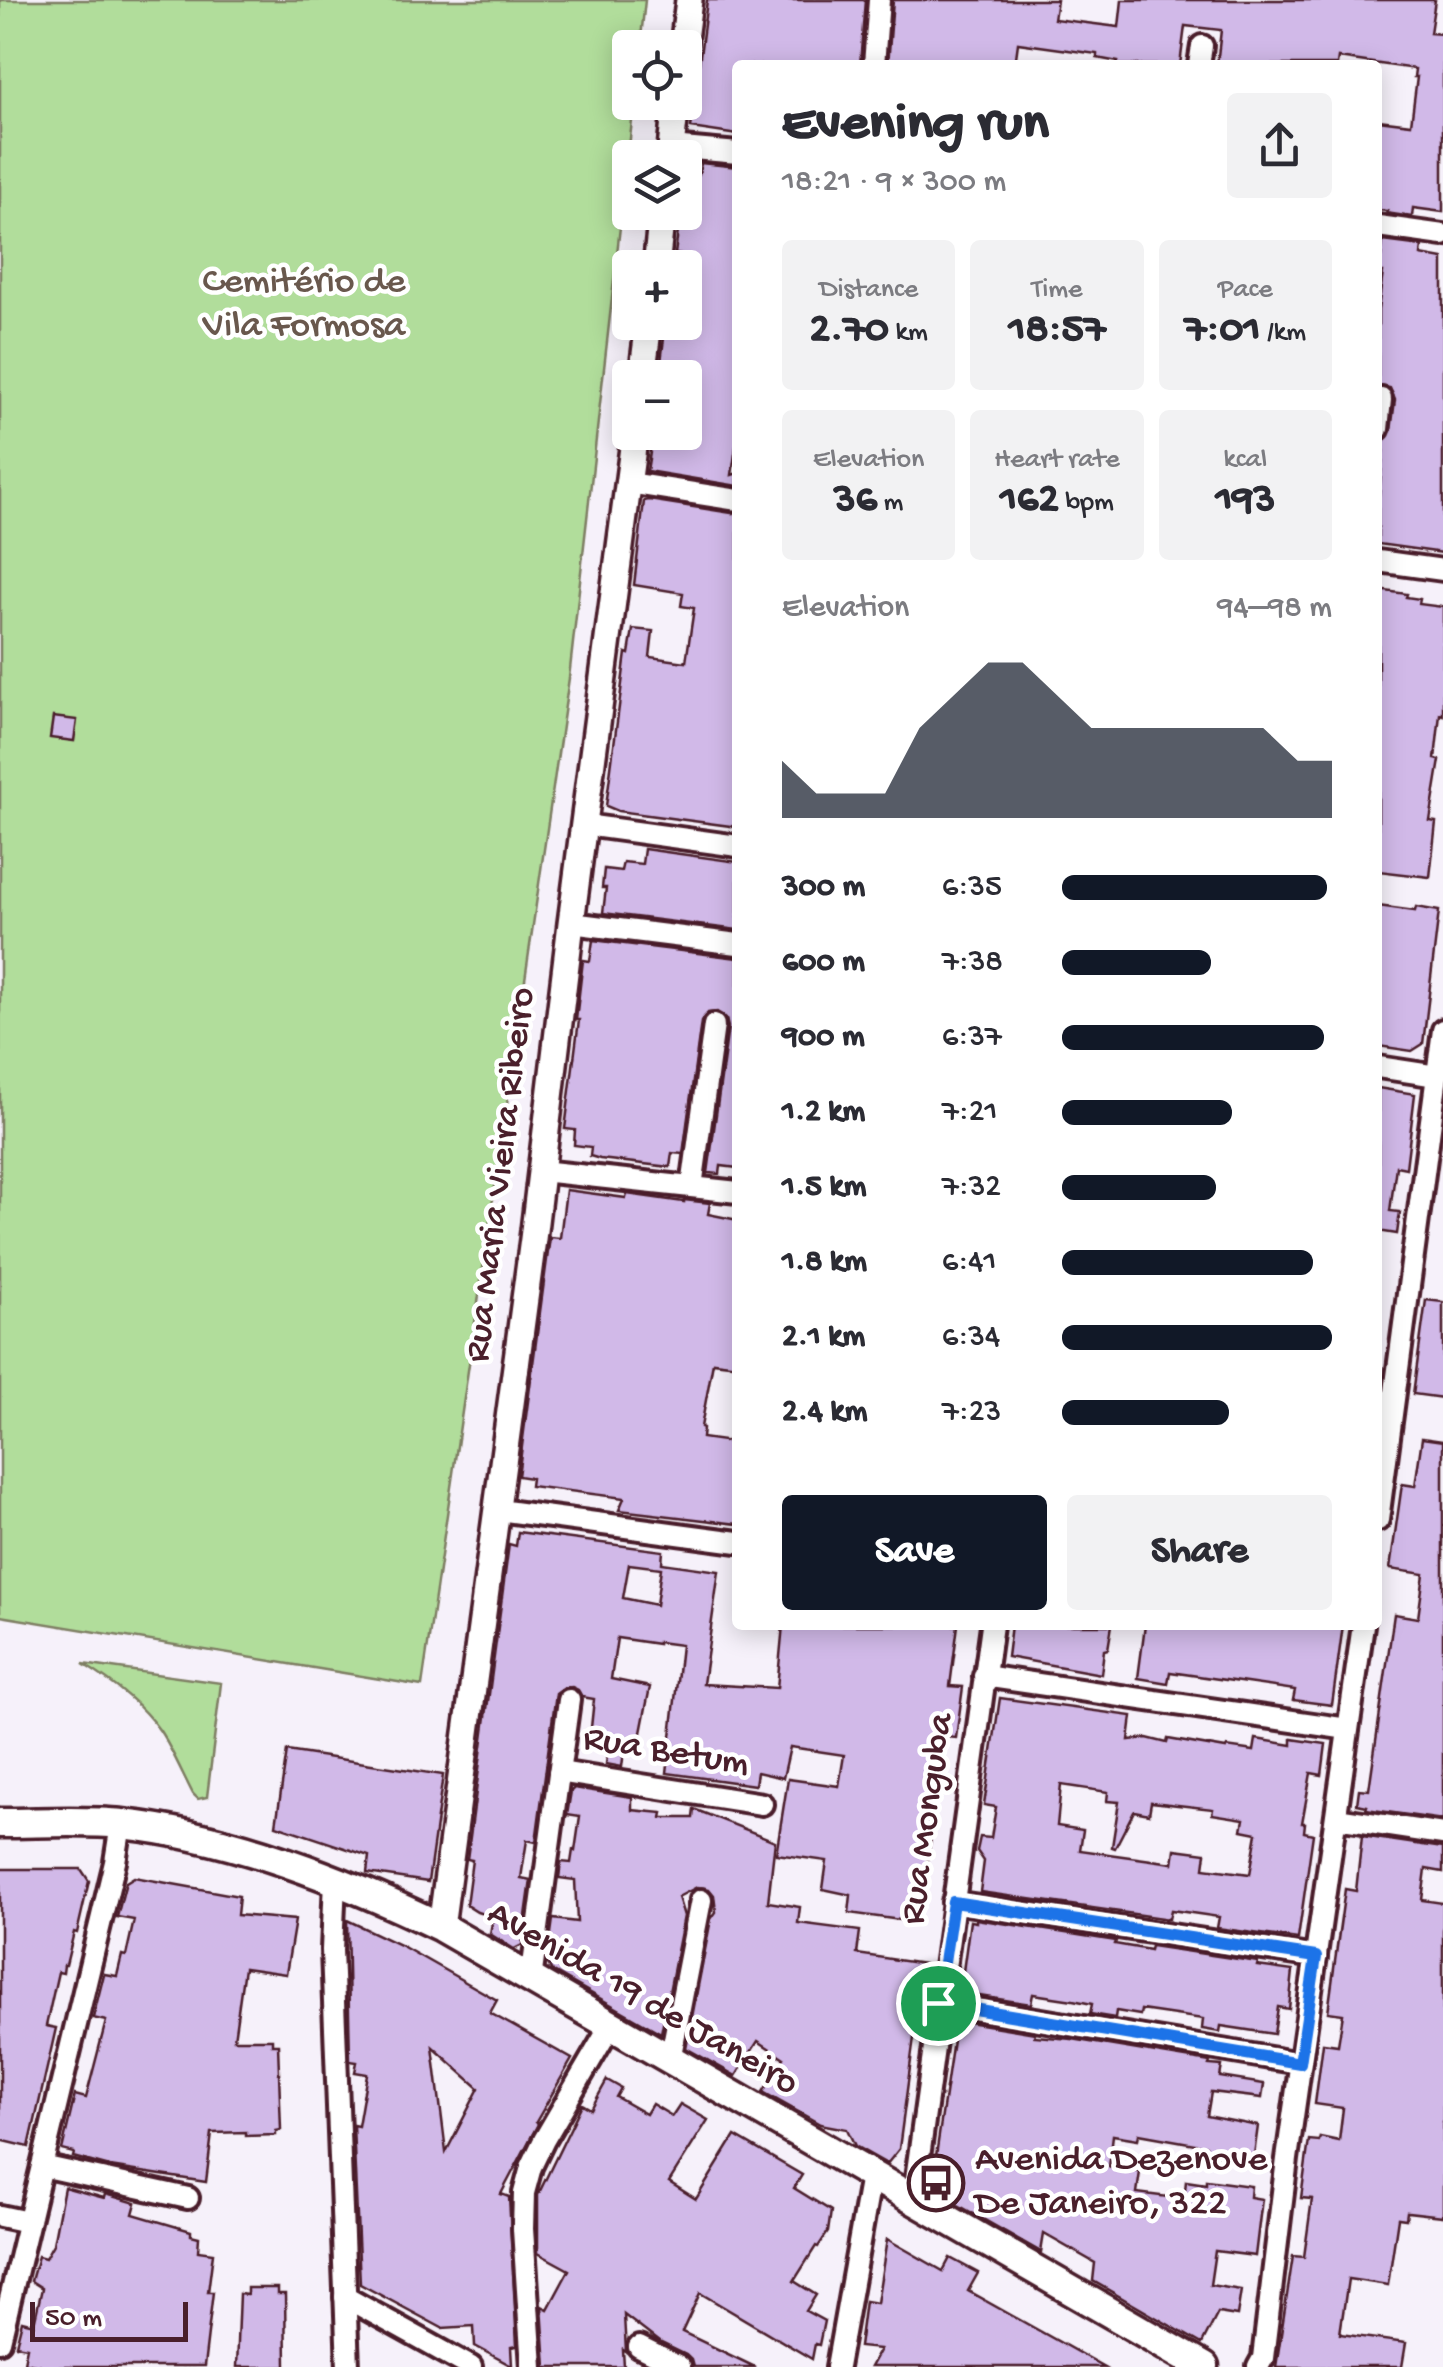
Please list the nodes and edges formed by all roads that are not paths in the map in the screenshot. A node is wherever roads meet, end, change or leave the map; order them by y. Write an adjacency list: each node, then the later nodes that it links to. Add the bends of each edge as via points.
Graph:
1 (689, 0): 3 (street)
2 (879, 0): 4 (street)
3 (685, 30)
4 (874, 60)
5 (702, 153): 6 (street)
6 (732, 154)
7 (1382, 232): 8 (street)
8 (1443, 235)
9 (634, 450): 10 (street, Rua Maria Vieira Ribeiro)
10 (629, 483): 11 (street); 14 (street, Rua Maria Vieira Ribeiro)
11 (732, 499)
12 (1382, 562): 13 (street)
13 (1443, 570)
14 (584, 825): 15 (street); 16 (street, Rua Maria Vieira Ribeiro)
15 (732, 845)
16 (571, 923): 17 (street); 22 (street, Rua Maria Vieira Ribeiro)
17 (732, 943)
18 (714, 1025): 23 (street)
19 (1443, 1030): 21 (street)
20 (1382, 1068): 21 (street)
21 (1436, 1076): 25 (street)
22 (541, 1171): 23 (street); 27 (street, Rua Maria Vieira Ribeiro)
23 (692, 1187): 24 (street)
24 (732, 1191)
25 (1386, 1390): 26 (street)
26 (1382, 1455)
27 (498, 1510): 28 (street); 43 (street, Rua Maria Vieira Ribeiro)
28 (732, 1541)
29 (991, 1630): 31 (street, Rua Monguba)
30 (1362, 1630): 33 (street)
31 (984, 1676): 33 (street); 42 (street, Rua Monguba)
32 (569, 1700): 34 (street)
33 (1348, 1729): 36 (street)
34 (560, 1772): 35 (street, Rua Betum); 45 (street)
35 (762, 1804)
36 (1336, 1818): 39 (street); 44 (street)
37 (0, 1824): 38 (main road, Avenida 19 de Janeiro)
38 (120, 1824): 40 (main road, Avenida 19 de Janeiro, via 214,1842); 50 (street)
39 (1443, 1834)
40 (335, 1880): 43 (main road, Avenida 19 de Janeiro); 56 (street)
41 (701, 1900): 48 (street)
42 (953, 1902): 44 (street); 46 (street, Rua Monguba)
43 (442, 1927): 45 (main road, Avenida 19 de Janeiro)
44 (1316, 1957): 49 (street)
45 (531, 1980): 47 (main road, Avenida 19 de Janeiro)
46 (938, 2003): 49 (street); 53 (street, Rua Monguba)
47 (610, 2026): 48 (main road, Avenida 19 de Janeiro); 61 (street, via 544,2140 524,2193)
48 (670, 2060): 51 (main road, Avenida 19 de Janeiro)
49 (1300, 2063): 65 (street)
50 (42, 2166): 52 (street); 55 (street)
51 (871, 2176): 53 (main road, Avenida 19 de Janeiro); 63 (street)
52 (188, 2198)
53 (913, 2201): 64 (main road, Avenida 19 de Janeiro)
54 (0, 2216): 55 (street)
55 (28, 2222): 57 (street)
56 (345, 2298): 59 (street); 60 (street)
57 (0, 2341)
58 (639, 2347): 62 (street)
59 (348, 2367)
60 (471, 2367)
61 (532, 2367)
62 (679, 2367)
63 (837, 2367)
64 (1204, 2367)
65 (1258, 2367)

